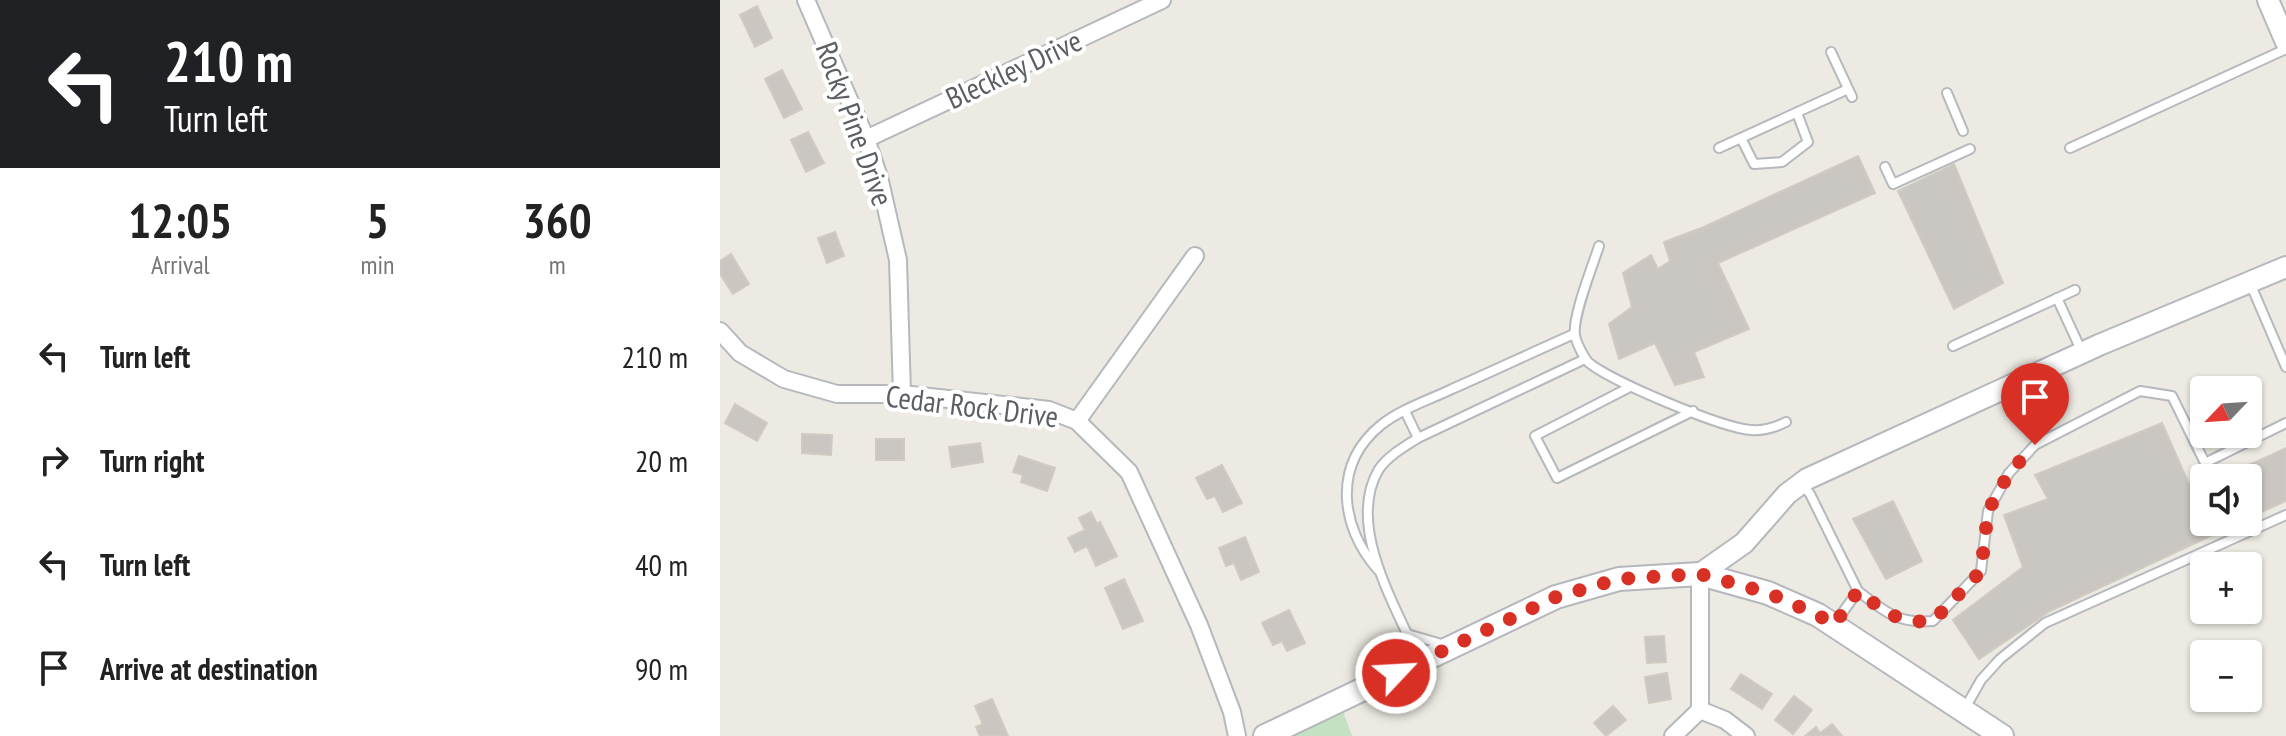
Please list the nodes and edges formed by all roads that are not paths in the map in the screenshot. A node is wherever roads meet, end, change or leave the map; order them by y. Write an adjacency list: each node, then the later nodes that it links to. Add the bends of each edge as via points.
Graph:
1 (806, 0): 12 (street, Rocky Pine Drive)
2 (1162, 0): 12 (street, Bleckley Drive)
3 (2268, 0): 4 (street)
4 (2282, 19): 5 (street)
5 (2286, 42)
6 (2286, 49): 14 (lane)
7 (1831, 52): 9 (lane, via 1850,93)
8 (1947, 93): 10 (lane)
9 (1797, 113): 11 (lane); 11 (lane, via 1808,142 1782,162 1754,164)
10 (1963, 131)
11 (1741, 138): 13 (lane)
12 (866, 139): 30 (street, Rocky Pine Drive, via 898,260)
13 (1719, 148)
14 (2070, 148)
15 (1970, 149): 16 (lane, via 1893,184)
16 (1885, 167)
17 (1599, 246): 24 (lane)
18 (1195, 256): 33 (street)
19 (2286, 267): 20 (street)
20 (2250, 281): 26 (street); 28 (lane)
21 (2075, 290): 22 (lane)
22 (2057, 298): 25 (lane); 26 (lane)
23 (720, 331): 30 (street, Cedar Rock Drive, via 740,353 784,379 837,394)
24 (1574, 334): 27 (lane); 31 (lane)
25 (1953, 346)
26 (2082, 352): 37 (street)
27 (1585, 359): 29 (lane); 36 (lane)
28 (2286, 367)
29 (1630, 387): 32 (lane); 32 (lane, via 1535,436 1557,478)
30 (902, 394): 33 (street, Cedar Rock Drive, via 1049,410)
31 (1405, 411): 36 (lane); 40 (lane, via 1381,425 1357,451 1346,481 1348,516 1362,552)
32 (1693, 411): 34 (lane, via 1751,430)
33 (1077, 421): 50 (street, Cedar Rock Drive, via 1129,472 1199,625)
34 (1786, 422)
35 (2286, 423): 43 (lane, via 2205,463 2172,396 2140,391 2035,445 2009,473 1988,511 1981,571 1933,621 1910,623 1886,613)
36 (1418, 438): 40 (lane, via 1380,468 1370,492 1367,517)
37 (1801, 483): 39 (street); 43 (lane)
38 (2286, 515): 49 (lane, via 2045,623 2000,659)
39 (1744, 543): 41 (street); 42 (street, via 1738,570)
40 (1379, 572): 45 (lane)
41 (1700, 574): 42 (main road); 46 (main road, via 1619,579 1556,597); 48 (street)
42 (1743, 586): 44 (main road)
43 (1858, 591): 44 (lane)
44 (1834, 625): 49 (main road)
45 (1407, 634): 46 (lane); 47 (lane)
46 (1451, 647): 47 (main road)
47 (1396, 673): 51 (main road)
48 (1700, 710): 52 (street); 53 (street)
49 (1963, 710): 54 (main road)
50 (1237, 736)
51 (1265, 736)
52 (1673, 736)
53 (1746, 736)
54 (2002, 736)

